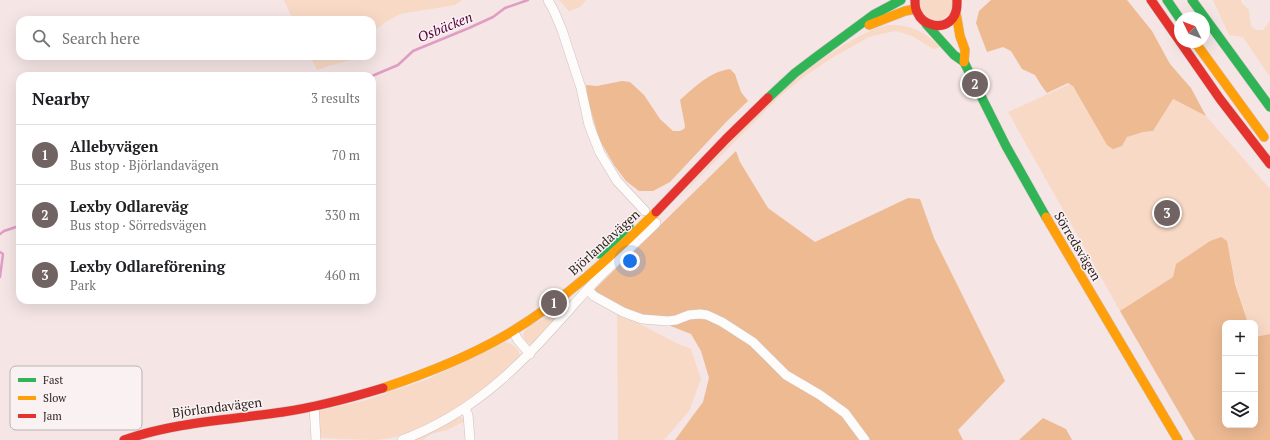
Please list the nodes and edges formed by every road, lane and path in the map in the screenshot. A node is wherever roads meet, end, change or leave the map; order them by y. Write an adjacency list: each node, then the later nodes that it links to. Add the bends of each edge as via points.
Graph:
1 (902, 0): 11 (main road, Björlandavägen, via 870,17)
2 (967, 0): 8 (main road)
3 (1151, 0): 16 (main road, via 1220,99)
4 (1167, 0): 9 (main road)
5 (1192, 0): 14 (main road)
6 (549, 1): 17 (street, via 582,88 589,125 600,154 617,182)
7 (916, 5): 10 (main road, Sörredsvägen, via 919,18); 11 (main road, Björlandavägen)
8 (957, 7): 10 (main road, via 952,20 945,24); 13 (main road, Sörredsvägen, via 960,36 965,50)
9 (1175, 12)
10 (926, 24): 13 (main road, Sörredsvägen, via 954,55)
11 (852, 31): 17 (main road, Björlandavägen, via 797,71 764,101)
12 (1199, 48): 15 (main road)
13 (964, 62): 28 (main road, Sörredsvägen, via 1032,193)
14 (1270, 107)
15 (1270, 145)
16 (1270, 164)
17 (650, 217): 18 (street, Björlandavägen, via 624,254); 19 (main road, Björlandavägen, via 554,303)
18 (588, 290): 20 (street, Björlandavägen); 27 (street, via 594,296 637,318 668,321 700,314 722,322 753,342 786,374 845,413)
19 (511, 328): 20 (street); 21 (main road, Björlandavägen, via 488,345 440,366 376,390)
20 (530, 354): 22 (street)
21 (314, 406): 23 (main road, Björlandavägen, via 164,427); 24 (street)
22 (465, 409): 25 (street); 26 (street, via 468,415)
23 (124, 440)
24 (316, 440)
25 (402, 440)
26 (470, 440)
27 (865, 440)
28 (1178, 440)

